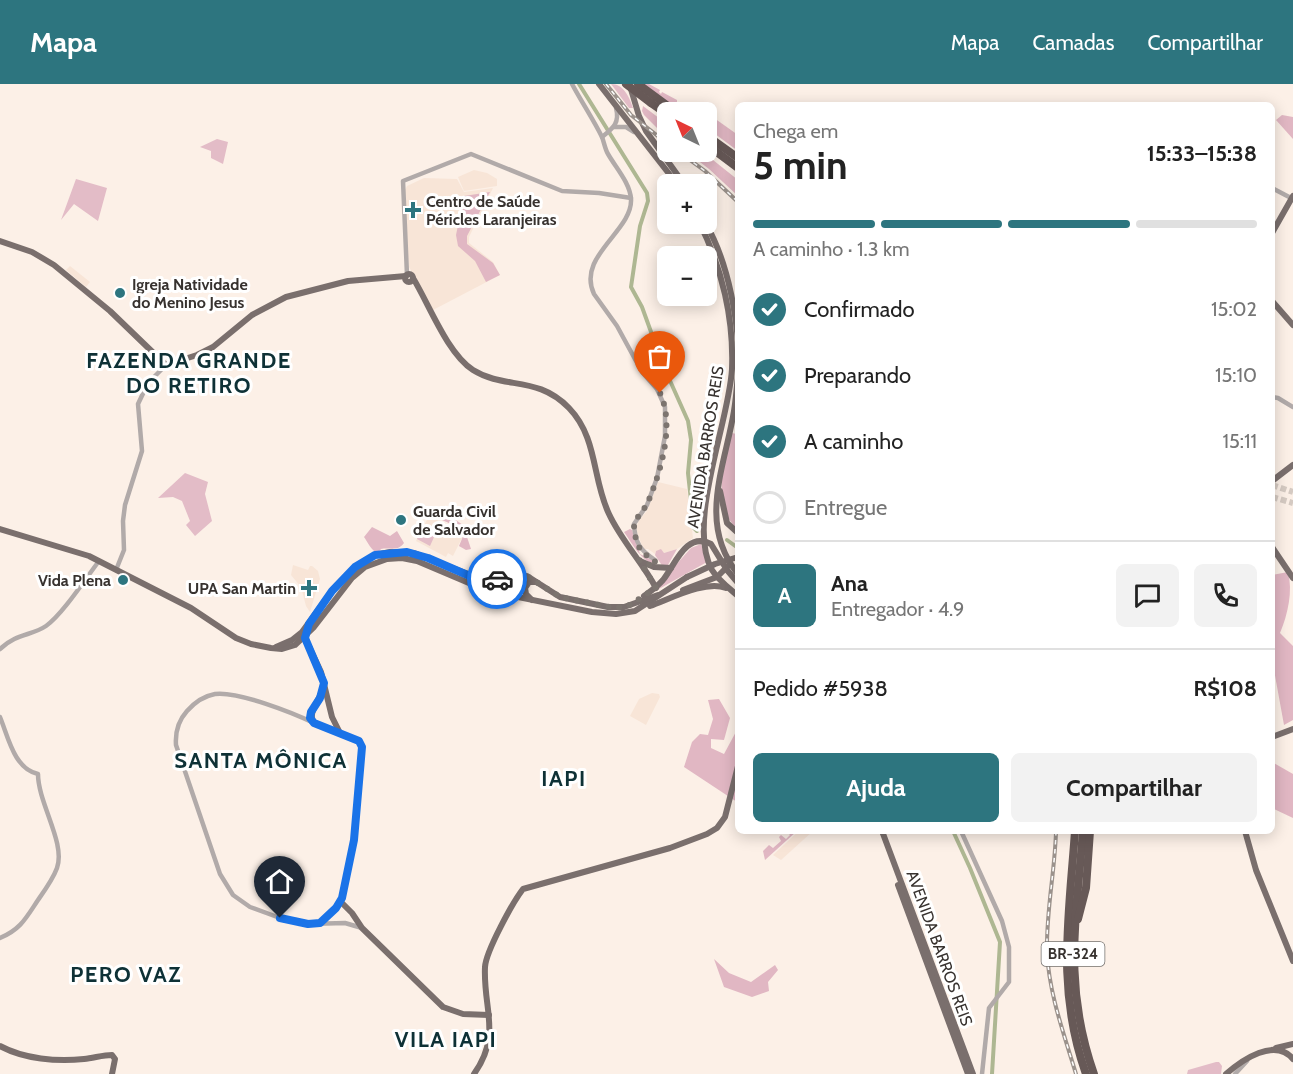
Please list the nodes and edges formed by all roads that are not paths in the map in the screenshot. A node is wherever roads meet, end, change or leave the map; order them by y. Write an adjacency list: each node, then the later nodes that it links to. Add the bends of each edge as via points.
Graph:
1 (572, 84): 10 (street)
2 (599, 84): 5 (main road)
3 (627, 84): 7 (highway, bridge); 8 (main road)
4 (638, 84): 6 (highway)
5 (614, 102): 9 (main road); 10 (street, via 618,118)
6 (662, 102)
7 (657, 108)
8 (639, 116): 9 (main road, via 632,110); 17 (main road)
9 (628, 119): 11 (main road)
10 (608, 132): 11 (street, via 630,128); 20 (street, via 606,152)
11 (643, 140): 16 (main road)
12 (717, 143): 14 (highway)
13 (717, 152): 15 (highway)
14 (735, 156)
15 (735, 166)
16 (669, 174)
17 (677, 174)
18 (1275, 189): 19 (street)
19 (1292, 197): 21 (main road)
20 (631, 198): 25 (street, via 562,191 471,154 403,181); 46 (street, via 629,214 594,264 591,286 665,406 665,436 657,478 647,505 634,524 640,548 654,559)
21 (1275, 228)
22 (705, 234): 36 (main road, AVENIDA BARROS REIS, via 723,283 732,367)
23 (712, 234): 27 (main road, via 726,271)
24 (0, 241): 29 (main road, via 54,265)
25 (409, 278): 29 (main road, via 348,281 286,297 247,318 213,347); 44 (main road, via 467,366 491,378 546,391 574,414 589,440 608,512)
26 (1275, 304): 28 (main road)
27 (735, 314)
28 (1293, 325)
29 (166, 364): 49 (street, via 148,383 138,404 142,451 125,505 124,550)
30 (1275, 398): 32 (street)
31 (735, 402): 34 (main road, AVENIDA BARROS REIS)
32 (1293, 407)
33 (1293, 465): 35 (main road)
34 (719, 473): 37 (main road, AVENIDA BARROS REIS); 39 (main road, via 724,516)
35 (1275, 479)
36 (705, 522): 37 (main road, via 714,530); 40 (main road, AVENIDA BARROS REIS)
37 (718, 523): 42 (main road, AVENIDA BARROS REIS)
38 (0, 529): 45 (main road)
39 (735, 531)
40 (704, 541): 47 (main road, via 686,547); 50 (main road, via 713,546); 52 (main road, AVENIDA BARROS REIS, via 708,561)
41 (1275, 552): 54 (main road)
42 (726, 555): 48 (main road, AVENIDA BARROS REIS); 50 (main road)
43 (735, 558): 56 (main road, bridge)
44 (639, 560): 46 (main road); 56 (main road)
45 (99, 561): 49 (main road); 67 (street, via 47,626 13,639)
46 (654, 567): 47 (main road)
47 (670, 568): 56 (main road)
48 (735, 569)
49 (116, 570): 66 (main road, via 191,608 236,638)
50 (727, 570): 52 (main road); 53 (main road)
51 (511, 577): 55 (main road, via 522,575); 59 (main road, via 518,581 519,588); 63 (main road, via 481,579 414,553 381,554 368,558 348,573)
52 (717, 577): 57 (main road, AVENIDA BARROS REIS); 61 (main road)
53 (735, 579)
54 (1293, 579)
55 (537, 582): 56 (main road, via 568,600 608,607 628,606); 60 (main road, via 529,582 525,588)
56 (657, 591): 62 (main road, via 653,601)
57 (735, 592)
58 (735, 593): 61 (main road, via 710,585)
59 (503, 594): 60 (main road); 63 (main road, via 417,561 387,559 365,567 352,578)
60 (532, 600): 62 (main road, via 611,614)
61 (658, 603): 62 (main road)
62 (635, 611)
63 (311, 625): 64 (main road); 66 (main road); 68 (main road)
64 (305, 638): 65 (main road); 68 (main road)
65 (295, 645): 66 (main road); 68 (main road)
66 (275, 648)
67 (0, 649)
68 (311, 651): 69 (main road)
69 (324, 683): 70 (main road); 73 (main road)
70 (312, 710): 71 (street); 74 (main road, via 310,718)
71 (296, 714): 74 (street); 88 (street, via 216,694 199,700 185,713 177,727 176,745 220,874 229,889 243,903 270,915)
72 (0, 717): 91 (street, via 24,768 38,774 41,799 57,843 58,863 24,921 17,930)
73 (332, 717): 75 (main road); 77 (main road)
74 (314, 723): 75 (main road)
75 (325, 727): 77 (main road)
76 (1293, 729): 78 (main road)
77 (339, 731): 87 (main road, via 359,741 362,754 354,840)
78 (1275, 736)
79 (735, 779): 93 (main road, via 728,810 717,828 690,842 523,889 486,960)
80 (881, 834): 101 (main road, AVENIDA BARROS REIS)
81 (881, 834): 102 (main road, AVENIDA BARROS REIS)
82 (962, 834): 103 (street, via 1007,935 1009,982 988,1008)
83 (1075, 834): 104 (highway, BR-324, via 1066,955 1068,997)
84 (1083, 834): 90 (highway, BR-324)
85 (1090, 834): 90 (highway, via 1086,888)
86 (1246, 834): 92 (main road)
87 (341, 902): 88 (street); 89 (main road)
88 (320, 923): 89 (street)
89 (362, 928): 93 (main road, via 443,1007 470,1015)
90 (1074, 935): 105 (highway, BR-324, via 1075,996)
91 (0, 938)
92 (1293, 961)
93 (489, 1015): 100 (main road, via 488,1049)
94 (1293, 1044): 96 (main road)
95 (0, 1046): 99 (main road, via 36,1057 76,1059 111,1054 115,1057)
96 (1270, 1050): 97 (main road); 98 (main road, via 1283,1051)
97 (1251, 1057): 106 (main road); 107 (street)
98 (1293, 1059)
99 (112, 1074)
100 (474, 1074)
101 (968, 1074)
102 (973, 1074)
103 (982, 1074)
104 (1084, 1074)
105 (1094, 1074)
106 (1226, 1074)
107 (1234, 1074)

